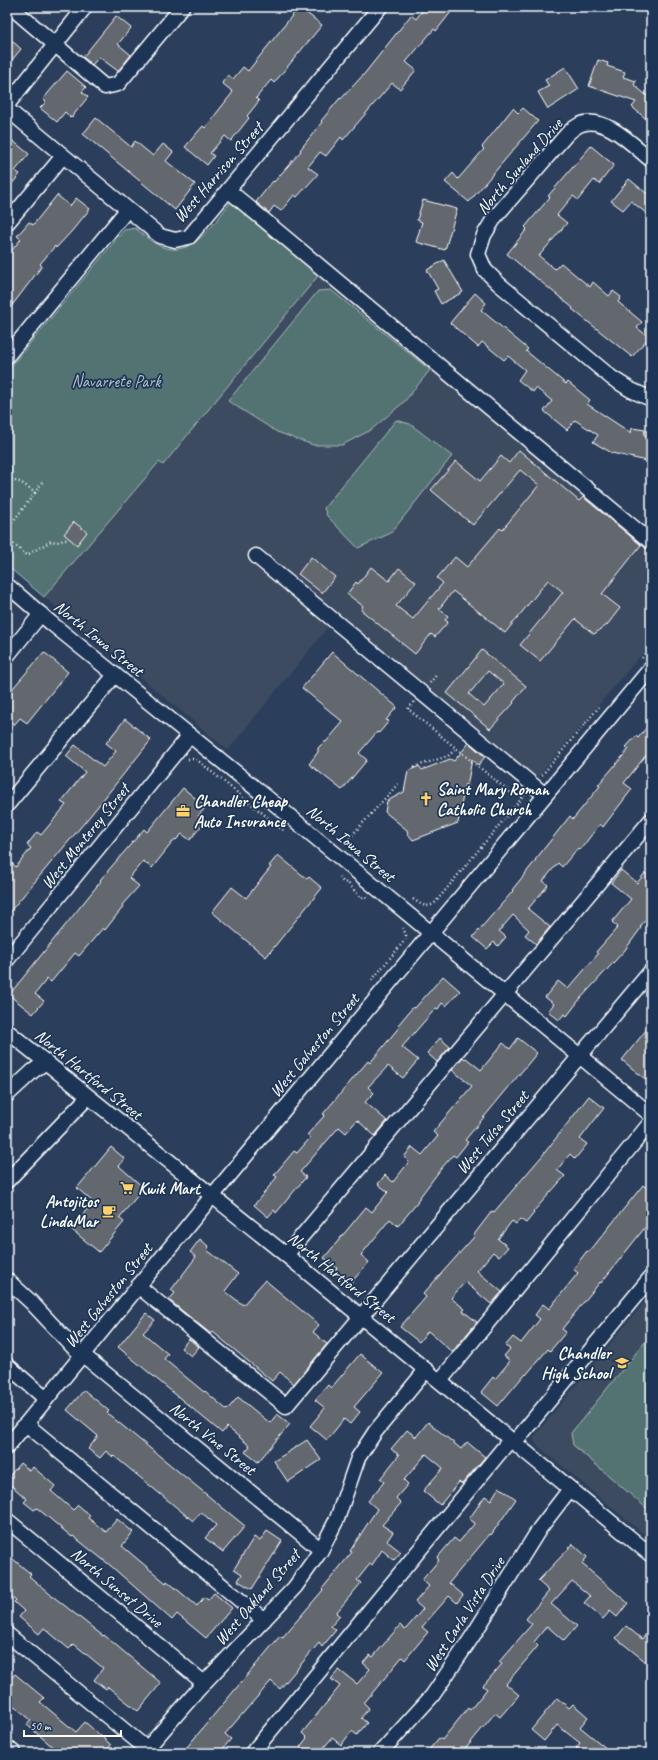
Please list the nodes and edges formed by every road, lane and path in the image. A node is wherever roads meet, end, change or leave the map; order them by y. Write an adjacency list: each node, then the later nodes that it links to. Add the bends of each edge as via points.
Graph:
1 (11, 7): 5 (street)
2 (85, 7): 5 (street)
3 (182, 7): 5 (street, via 118,84 105,87)
4 (380, 7): 10 (street, West Harrison Street)
5 (56, 44): 6 (street)
6 (7, 105)
7 (7, 108): 8 (street, West Harrison Street)
8 (63, 156): 11 (street, West Harrison Street); 12 (street)
9 (651, 160): 14 (street, North Sunland Drive, via 608,126 591,122 579,124 567,134 495,217 484,235 478,254 485,270 499,284 600,368 631,390)
10 (228, 190): 11 (street, West Harrison Street, via 189,237 175,240 160,236); 21 (street)
11 (127, 210): 13 (street)
12 (7, 223)
13 (7, 356)
14 (651, 399)
15 (7, 479): 17 (path, via 16,480)
16 (43, 481): 17 (path)
17 (35, 493): 18 (path)
18 (7, 529)
19 (7, 538): 20 (path, via 27,556 51,541)
20 (69, 539)
21 (651, 542)
22 (256, 556): 30 (street)
23 (7, 585): 24 (street, North Iowa Street)
24 (41, 614): 26 (street); 29 (street, North Iowa Street)
25 (651, 646): 27 (path)
26 (7, 656)
27 (648, 667): 38 (street, West Galveston Street)
28 (437, 674): 30 (path)
29 (115, 675): 32 (street, North Iowa Street); 40 (street)
30 (422, 693): 33 (path, via 408,709); 37 (street)
31 (604, 703): 37 (path)
32 (190, 735): 43 (street, North Iowa Street); 49 (street, West Monterey Street)
33 (456, 749): 35 (path, via 448,756); 39 (path, via 512,794 514,792)
34 (184, 761): 42 (path, via 196,759)
35 (414, 767)
36 (398, 784): 43 (path)
37 (533, 785): 38 (street); 39 (path)
38 (545, 796): 48 (street, West Galveston Street)
39 (522, 798): 45 (path, via 434,904 423,906)
40 (7, 805)
41 (651, 820): 53 (street)
42 (289, 834)
43 (341, 846): 48 (street, North Iowa Street)
44 (340, 876): 46 (path, via 361,898 364,896)
45 (407, 894)
46 (370, 901)
47 (397, 923): 52 (path, via 404,929 405,940)
48 (431, 933): 53 (street, North Iowa Street); 62 (street, West Galveston Street)
49 (9, 966): 51 (path)
50 (651, 971): 55 (street, West Tulsa Street)
51 (7, 977)
52 (370, 983)
53 (504, 994): 55 (street, North Iowa Street); 63 (street)
54 (7, 1031): 56 (street, North Hartford Street)
55 (580, 1056): 59 (street, North Iowa Street); 67 (street, West Tulsa Street)
56 (46, 1062): 57 (street); 58 (street, North Hartford Street)
57 (7, 1095)
58 (88, 1097): 61 (street); 62 (street, North Hartford Street)
59 (651, 1115)
60 (651, 1122): 71 (street)
61 (7, 1181)
62 (212, 1196): 63 (street, North Hartford Street); 66 (street, West Galveston Street)
63 (286, 1255): 67 (street, North Hartford Street)
64 (651, 1278): 74 (street)
65 (7, 1280): 68 (street, North Vine Street)
66 (138, 1286): 67 (street, West Tulsa Street, via 286,1406); 68 (street, West Galveston Street)
67 (361, 1316): 70 (street, North Hartford Street)
68 (82, 1354): 72 (street, West Galveston Street); 78 (street, North Vine Street)
69 (7, 1365): 72 (street)
70 (426, 1370): 71 (street, North Hartford Street); 78 (street, West Oakland Street, via 375,1432 358,1458 339,1515)
71 (440, 1381): 74 (street, North Hartford Street)
72 (46, 1399): 73 (street, West Galveston Street)
73 (26, 1424): 75 (street, West Galveston Street); 80 (street)
74 (512, 1442): 76 (street, North Hartford Street); 86 (street)
75 (7, 1447)
76 (570, 1489): 79 (street, North Hartford Street); 87 (street, West Carla Vista Drive, via 540,1528 432,1696)
77 (7, 1520): 82 (street, North Sunset Drive)
78 (321, 1550): 80 (street, West Oakland Street, via 295,1587)
79 (651, 1555)
80 (264, 1620): 82 (street, West Oakland Street)
81 (7, 1634): 84 (street)
82 (204, 1683): 84 (street, West Oakland Street)
83 (7, 1747): 85 (street)
84 (145, 1751)
85 (14, 1753)
86 (252, 1753)
87 (380, 1753)

